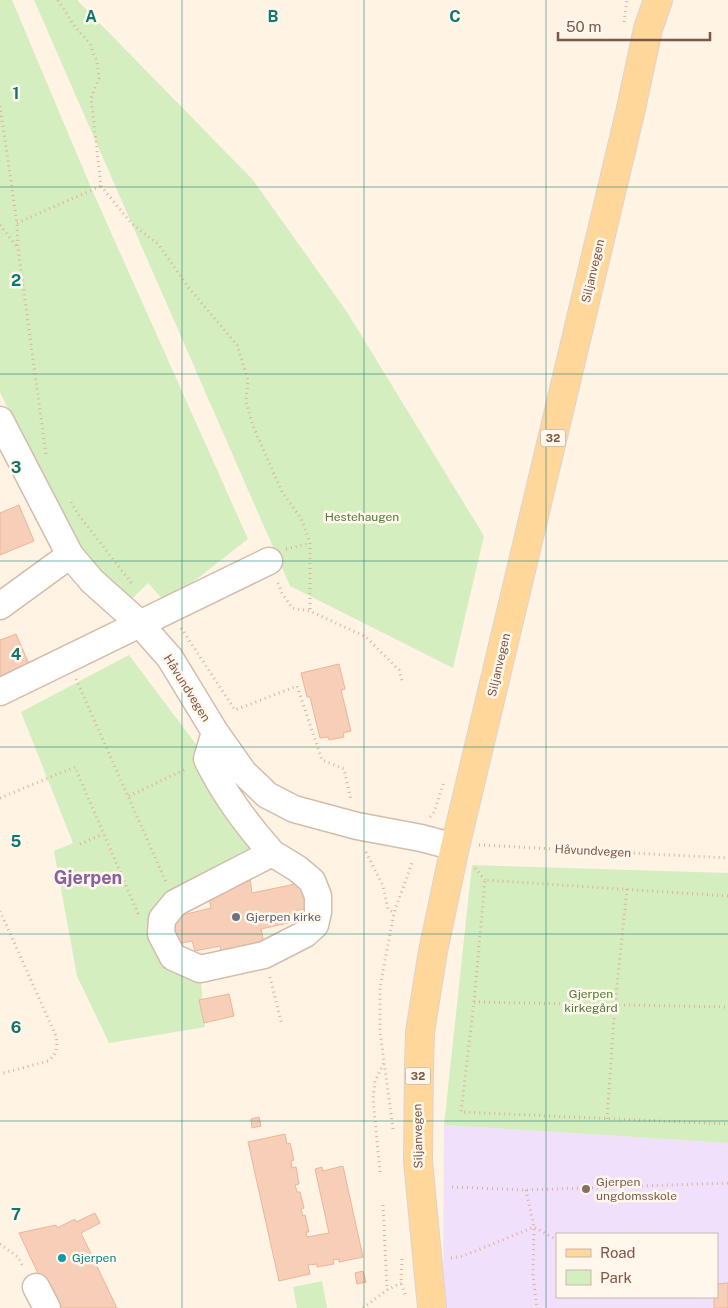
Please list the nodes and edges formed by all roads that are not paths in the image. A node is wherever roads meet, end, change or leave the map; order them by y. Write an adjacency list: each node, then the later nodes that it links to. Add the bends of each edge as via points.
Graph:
1 (649, 0): 3 (main road, Siljanvegen / 32)
2 (658, 0): 3 (main road, Siljanvegen / 32)
3 (648, 29): 11 (main road, Siljanvegen / 32)
4 (0, 420): 5 (street, Håvundvegen)
5 (70, 555): 7 (street); 8 (street, Håvundvegen, via 92,581)
6 (269, 561): 8 (street)
7 (0, 606)
8 (138, 623): 9 (street); 10 (street, Håvundvegen, via 170,658)
9 (0, 692)
10 (215, 732): 11 (street, Håvundvegen, via 244,773 267,794 294,809 357,826 422,838); 12 (street, via 207,759 247,825)
11 (467, 841): 13 (main road, Siljanvegen / 32, via 433,951 420,1032 418,1161)
12 (272, 853): 12 (street, via 175,903 162,919 161,934 173,957 200,969 264,955 305,934 315,925 318,896 312,881 298,868)
13 (432, 1308)

